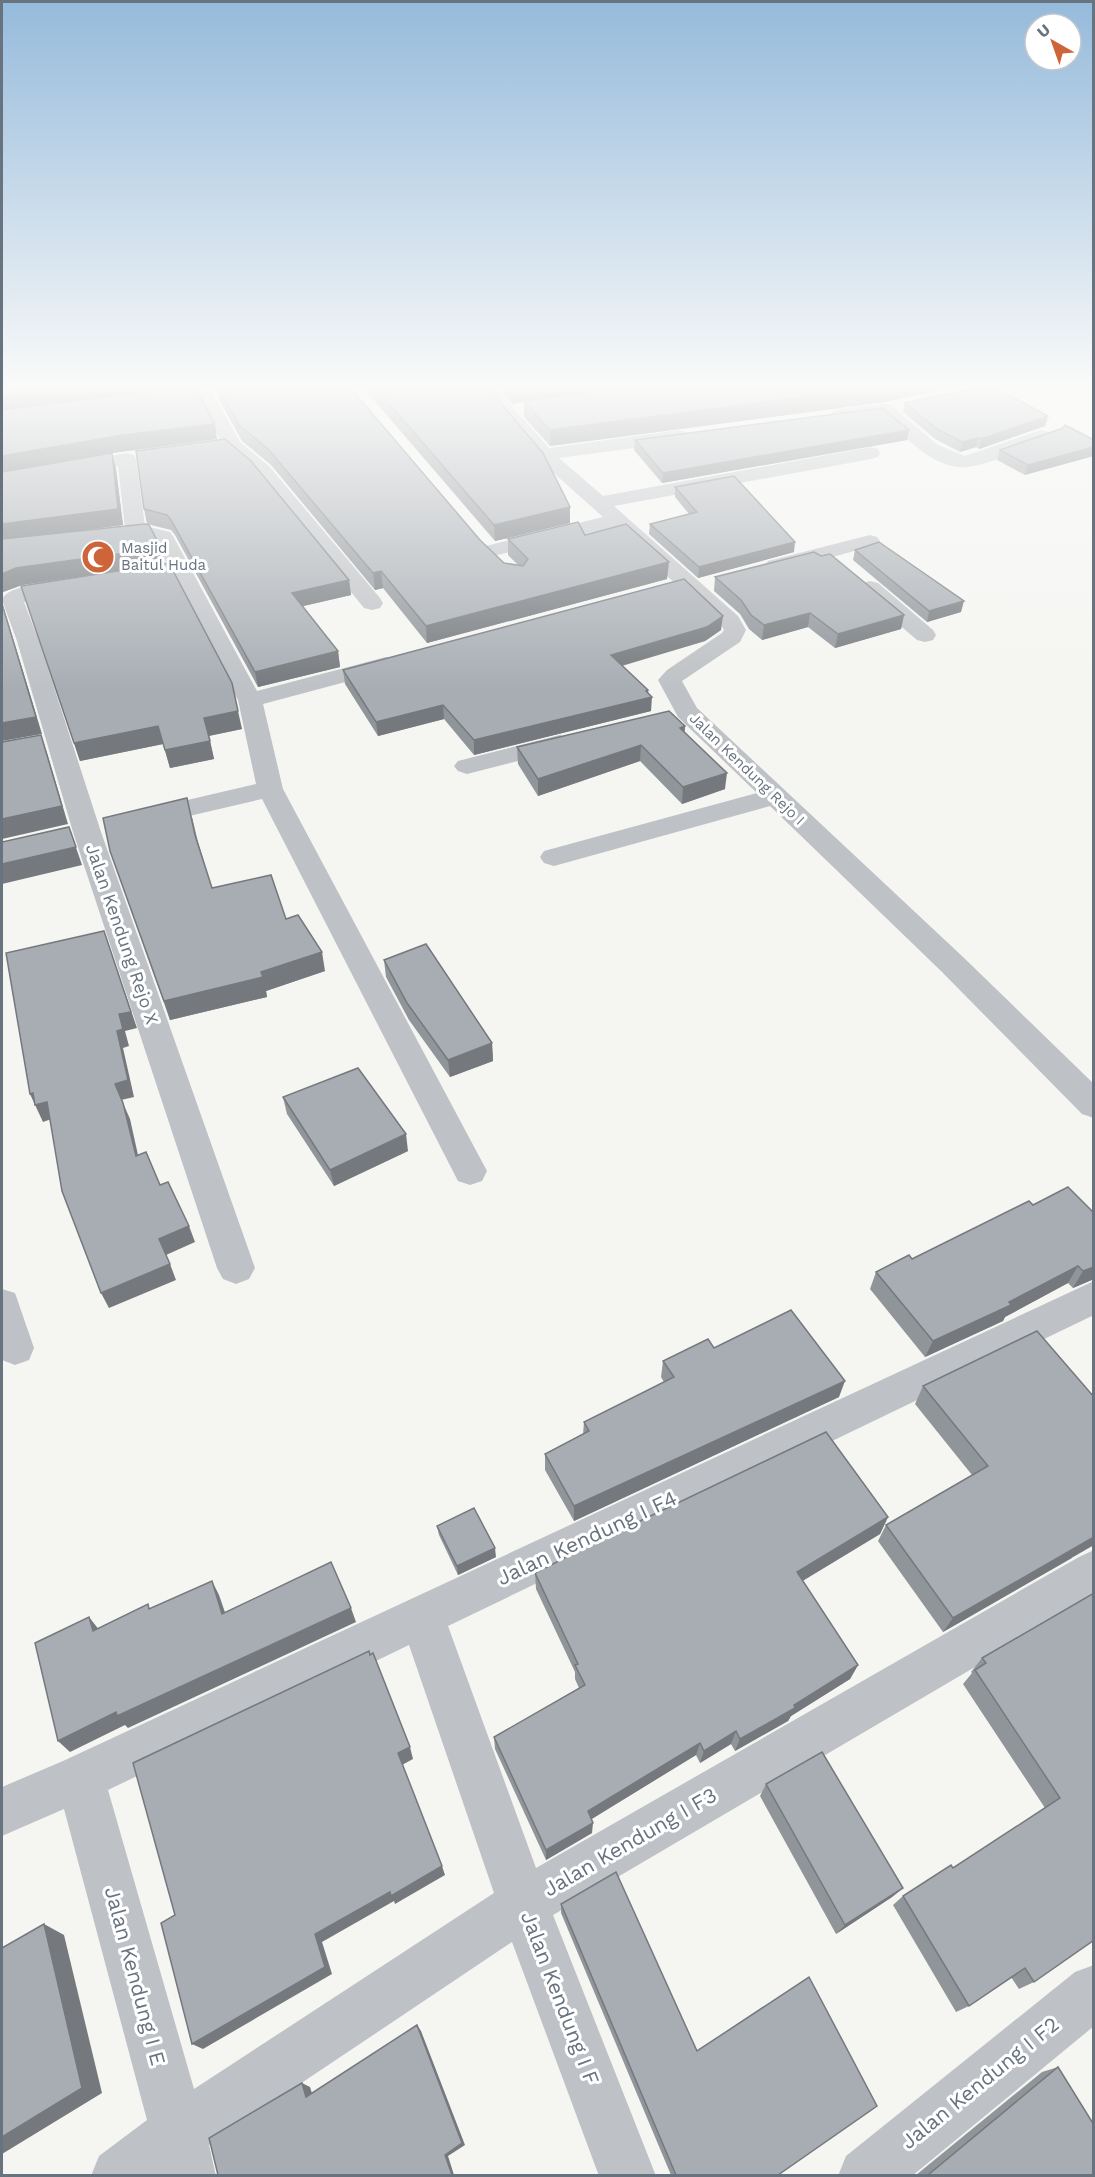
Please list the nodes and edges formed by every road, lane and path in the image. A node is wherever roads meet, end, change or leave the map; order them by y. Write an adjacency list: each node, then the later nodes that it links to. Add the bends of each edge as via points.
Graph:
1 (130, 487): 7 (street)
2 (276, 487): 18 (street)
3 (579, 487): 5 (street, Jalan Kendung Rejo I)
4 (687, 487): 5 (street)
5 (597, 503): 6 (street, Jalan Kendung Rejo I)
6 (616, 520): 8 (street, via 495,557); 17 (street, Jalan Kendung Rejo I)
7 (136, 532): 9 (street); 12 (street, via 163,536)
8 (474, 534)
9 (85, 538)
10 (870, 541): 11 (street)
11 (828, 552): 13 (street); 19 (street)
12 (182, 570): 14 (street); 21 (street)
13 (760, 570)
14 (113, 580)
15 (715, 582): 17 (street)
16 (90, 584): 26 (street, Jalan Kendung Rejo X, via 22,594 12,599 19,643 48,743)
17 (681, 587): 25 (street, Jalan Kendung Rejo I, via 730,621 735,630 732,637 670,680 675,715)
18 (372, 603)
19 (925, 634)
20 (408, 658): 21 (street)
21 (250, 700): 24 (street)
22 (583, 737): 23 (street)
23 (467, 766)
24 (270, 789): 26 (street); 29 (street)
25 (775, 796): 27 (street); 28 (street, Jalan Kendung Rejo I)
26 (96, 830): 30 (street, Jalan Kendung Rejo X)
27 (554, 857)
28 (1094, 1105)
29 (470, 1171)
30 (236, 1268)
31 (1094, 1297): 35 (street, Jalan Kendung I F4)
32 (2, 1305): 33 (street)
33 (15, 1348)
34 (1094, 1572): 38 (street, Jalan Kendung I F3)
35 (422, 1616): 36 (street, Jalan Kendung I F4); 38 (street, Jalan Kendung I F)
36 (80, 1778): 37 (street, Jalan Kendung I F4); 40 (street, Jalan Kendung I E)
37 (2, 1812)
38 (523, 1904): 40 (street, Jalan Kendung I F3); 42 (street, Jalan Kendung I F)
39 (1094, 1991): 43 (street, Jalan Kendung I F2)
40 (183, 2154): 41 (street, Jalan Kendung I F3)
41 (119, 2175)
42 (628, 2175)
43 (866, 2175)

